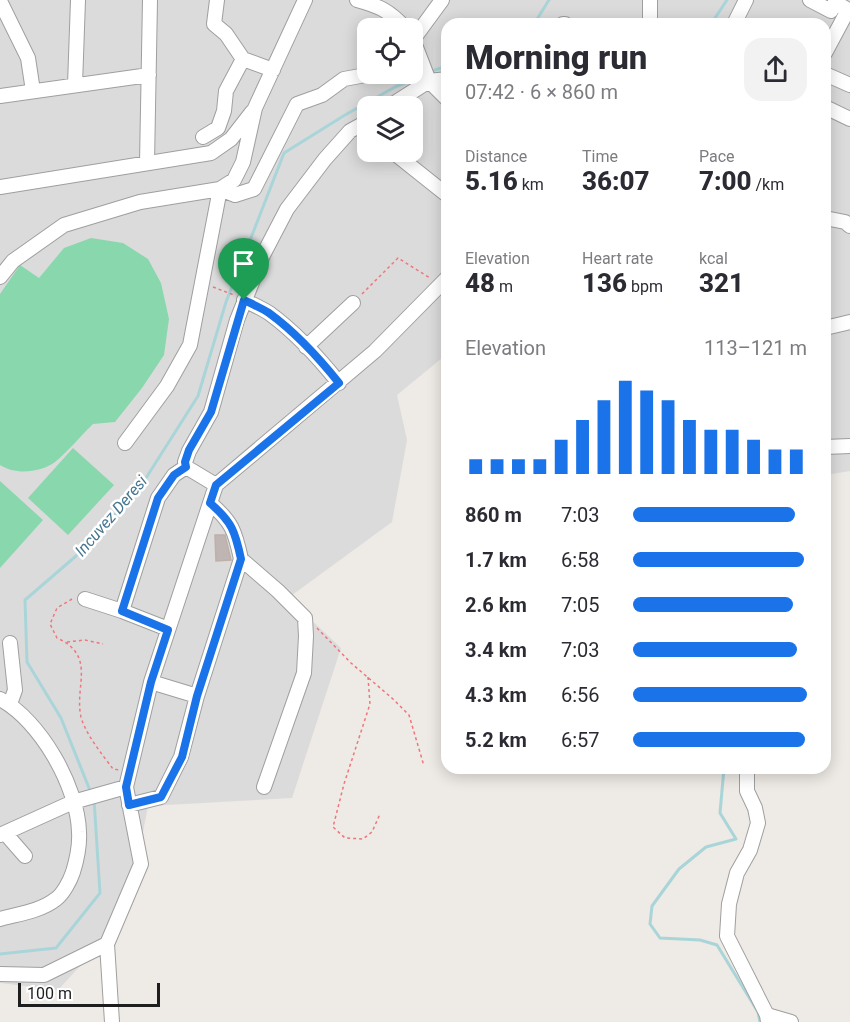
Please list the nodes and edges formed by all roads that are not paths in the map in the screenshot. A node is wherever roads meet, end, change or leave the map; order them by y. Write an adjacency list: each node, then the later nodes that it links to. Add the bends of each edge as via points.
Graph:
1 (78, 0): 25 (street)
2 (150, 0): 20 (street)
3 (217, 0): 17 (street, via 214,24)
4 (306, 0): 19 (street)
5 (357, 0): 12 (street)
6 (442, 0): 15 (street)
7 (650, 0): 13 (street)
8 (746, 0): 14 (street)
9 (810, 0): 11 (street)
10 (0, 1): 27 (street, via 27,58)
11 (841, 9): 16 (street)
12 (396, 18)
13 (650, 18)
14 (737, 18)
15 (423, 22)
16 (831, 36)
17 (243, 59): 19 (street); 35 (street, via 226,92 218,128)
18 (423, 63): 24 (street)
19 (273, 70): 31 (street)
20 (149, 75): 25 (street); 36 (street)
21 (357, 77): 39 (street, via 344,79 322,95 297,104 254,189 235,195)
22 (831, 77): 26 (street)
23 (441, 80): 24 (street)
24 (429, 81): 28 (street); 30 (street)
25 (75, 85): 27 (street)
26 (850, 85)
27 (33, 91): 29 (street)
28 (441, 93)
29 (0, 96)
30 (406, 96)
31 (255, 108): 36 (street, via 231,139 211,153); 39 (street, via 243,162 234,180)
32 (831, 110): 33 (street)
33 (850, 119)
34 (357, 127): 45 (street, via 325,159 287,209)
35 (203, 137)
36 (147, 162): 38 (street)
37 (406, 162): 40 (street)
38 (0, 187)
39 (220, 189): 43 (street, via 140,202 64,225 13,261); 51 (street, via 189,345 167,386)
40 (441, 190)
41 (831, 219): 42 (street)
42 (850, 226)
43 (0, 277)
44 (441, 285): 50 (street)
45 (241, 299): 49 (street, via 268,312); 54 (street, via 211,412 189,450)
46 (353, 303): 49 (street)
47 (850, 322): 48 (street)
48 (831, 327)
49 (306, 347): 50 (street)
50 (339, 383): 55 (street)
51 (124, 443)
52 (850, 446): 53 (street)
53 (831, 447)
54 (186, 467): 55 (street); 59 (street, via 174,475 158,498)
55 (216, 485): 56 (street)
56 (210, 503): 57 (street, via 228,518); 60 (street)
57 (241, 559): 63 (street); 67 (street, via 304,618 306,636 304,673)
58 (85, 599): 59 (street)
59 (122, 611): 60 (street)
60 (168, 630): 62 (street)
61 (10, 643): 64 (street, via 15,690)
62 (151, 682): 63 (street); 66 (street)
63 (197, 696): 69 (street, via 182,757 161,797)
64 (5, 702): 68 (street, via 26,719 57,762)
65 (747, 774): 75 (street, via 747,791 758,823 753,843 737,873 729,904 727,936)
66 (126, 787): 68 (street); 69 (street)
67 (264, 788)
68 (74, 802): 70 (street); 72 (street, via 79,854 70,880 57,899)
69 (129, 805): 73 (street, via 141,864)
70 (2, 834): 71 (street)
71 (25, 856)
72 (0, 919)
73 (107, 945): 74 (street, via 44,975); 76 (street)
74 (0, 974)
75 (768, 1018): 77 (street)
76 (112, 1022)
77 (791, 1022)

